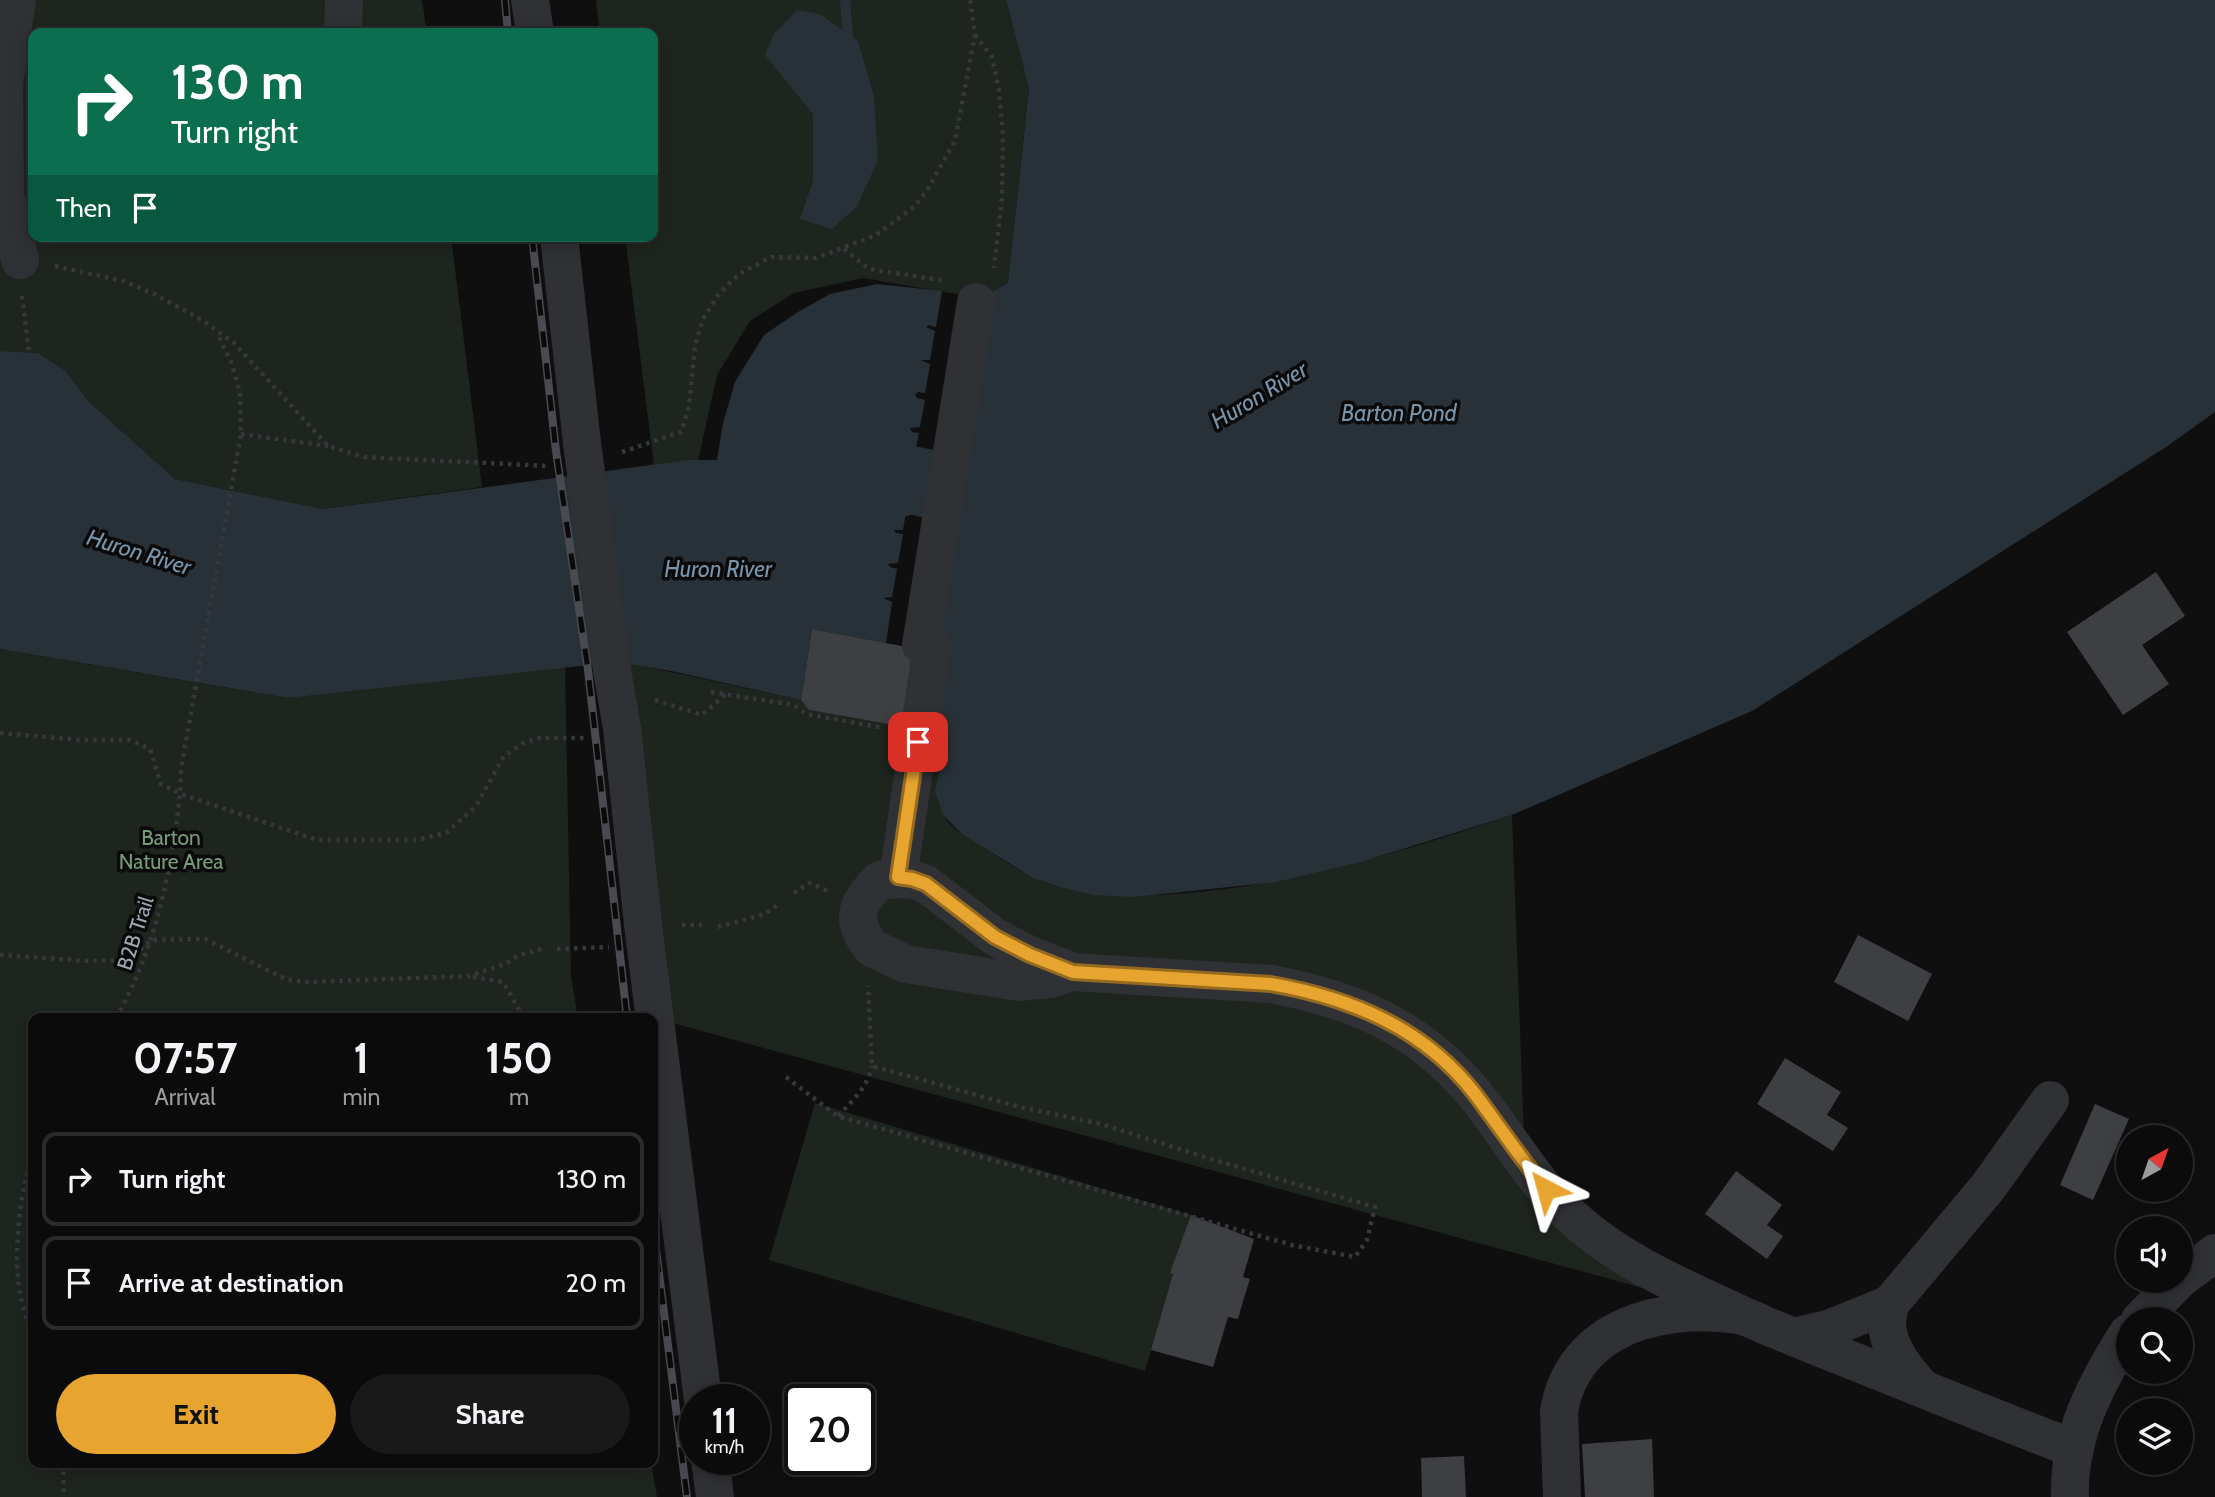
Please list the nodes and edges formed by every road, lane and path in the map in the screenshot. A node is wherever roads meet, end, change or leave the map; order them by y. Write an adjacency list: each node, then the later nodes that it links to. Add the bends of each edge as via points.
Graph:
1 (17, 0): 10 (street, via 4,84 4,167 5,195)
2 (344, 0): 5 (street)
3 (530, 0): 6 (street)
4 (970, 0): 7 (path)
5 (343, 28)
6 (533, 28)
7 (975, 34): 9 (path, via 955,141 939,172 915,206 895,223); 11 (path, via 992,57 1003,135 1002,198)
8 (560, 242): 17 (street)
9 (844, 249): 11 (path, via 869,269); 17 (path, via 816,258 771,257 739,274 703,319 681,432)
10 (20, 260): 13 (path, via 123,281)
11 (975, 288): 26 (street, via 921,645 932,647)
12 (25, 328): 14 (path)
13 (216, 330): 15 (path, B2B Trail, via 240,392); 16 (path, via 234,342)
14 (29, 353)
15 (241, 434): 16 (path); 25 (path, B2B Trail, via 181,769)
16 (328, 446): 18 (path, via 363,457)
17 (597, 449): 23 (street, bridge, via 612,670)
18 (552, 466)
19 (711, 692): 20 (path)
20 (726, 695): 21 (path, via 702,715); 22 (path, via 794,705 806,714)
21 (652, 699)
22 (883, 727)
23 (622, 728): 25 (path, via 596,739 525,742 504,755 477,806 446,833 417,840 317,840); 37 (street)
24 (0, 733): 25 (path, via 130,740 150,749 161,784)
25 (181, 794): 29 (path, B2B Trail, via 165,893)
26 (898, 877): 30 (street, via 880,880 862,901 859,930); 33 (street, via 926,884 995,937)
27 (779, 904): 28 (path, via 765,914)
28 (718, 927)
29 (151, 940): 32 (path, via 129,960); 34 (path, via 205,939 288,981); 35 (path, B2B Trail)
30 (868, 944): 33 (street, via 906,964 966,975 1019,982); 39 (path)
31 (546, 948): 34 (path)
32 (0, 955)
33 (1073, 972): 49 (street, via 1271,984 1368,1010 1426,1046 1450,1068 1546,1189 1597,1239)
34 (468, 976): 36 (path, via 503,982)
35 (119, 1013)
36 (521, 1013)
37 (654, 1013)
38 (658, 1044): 53 (street)
39 (872, 1066): 42 (path, via 865,1087); 42 (path, via 1101,1124 1375,1207 1367,1240 1355,1257 1292,1245)
40 (786, 1077): 42 (path)
41 (2050, 1100): 47 (street, via 1988,1187)
42 (838, 1116)
43 (28, 1173): 50 (path, via 18,1235 18,1281)
44 (2215, 1253): 45 (street)
45 (2193, 1270)
46 (2166, 1293): 48 (street)
47 (1890, 1304): 51 (street, via 1828,1329); 54 (street, via 1887,1326 1893,1343 1904,1368)
48 (2153, 1307)
49 (1742, 1315): 51 (street); 60 (street, via 1699,1313 1651,1319 1620,1329 1590,1349 1571,1374 1561,1398)
50 (28, 1322)
51 (1793, 1337): 54 (street)
52 (2116, 1355): 55 (street, via 2085,1412)
53 (701, 1384)
54 (1922, 1388): 55 (street)
55 (2075, 1449): 61 (street)
56 (62, 1468): 58 (path)
57 (712, 1475): 59 (street)
58 (64, 1497)
59 (715, 1497)
60 (1562, 1497)
61 (2070, 1497)

